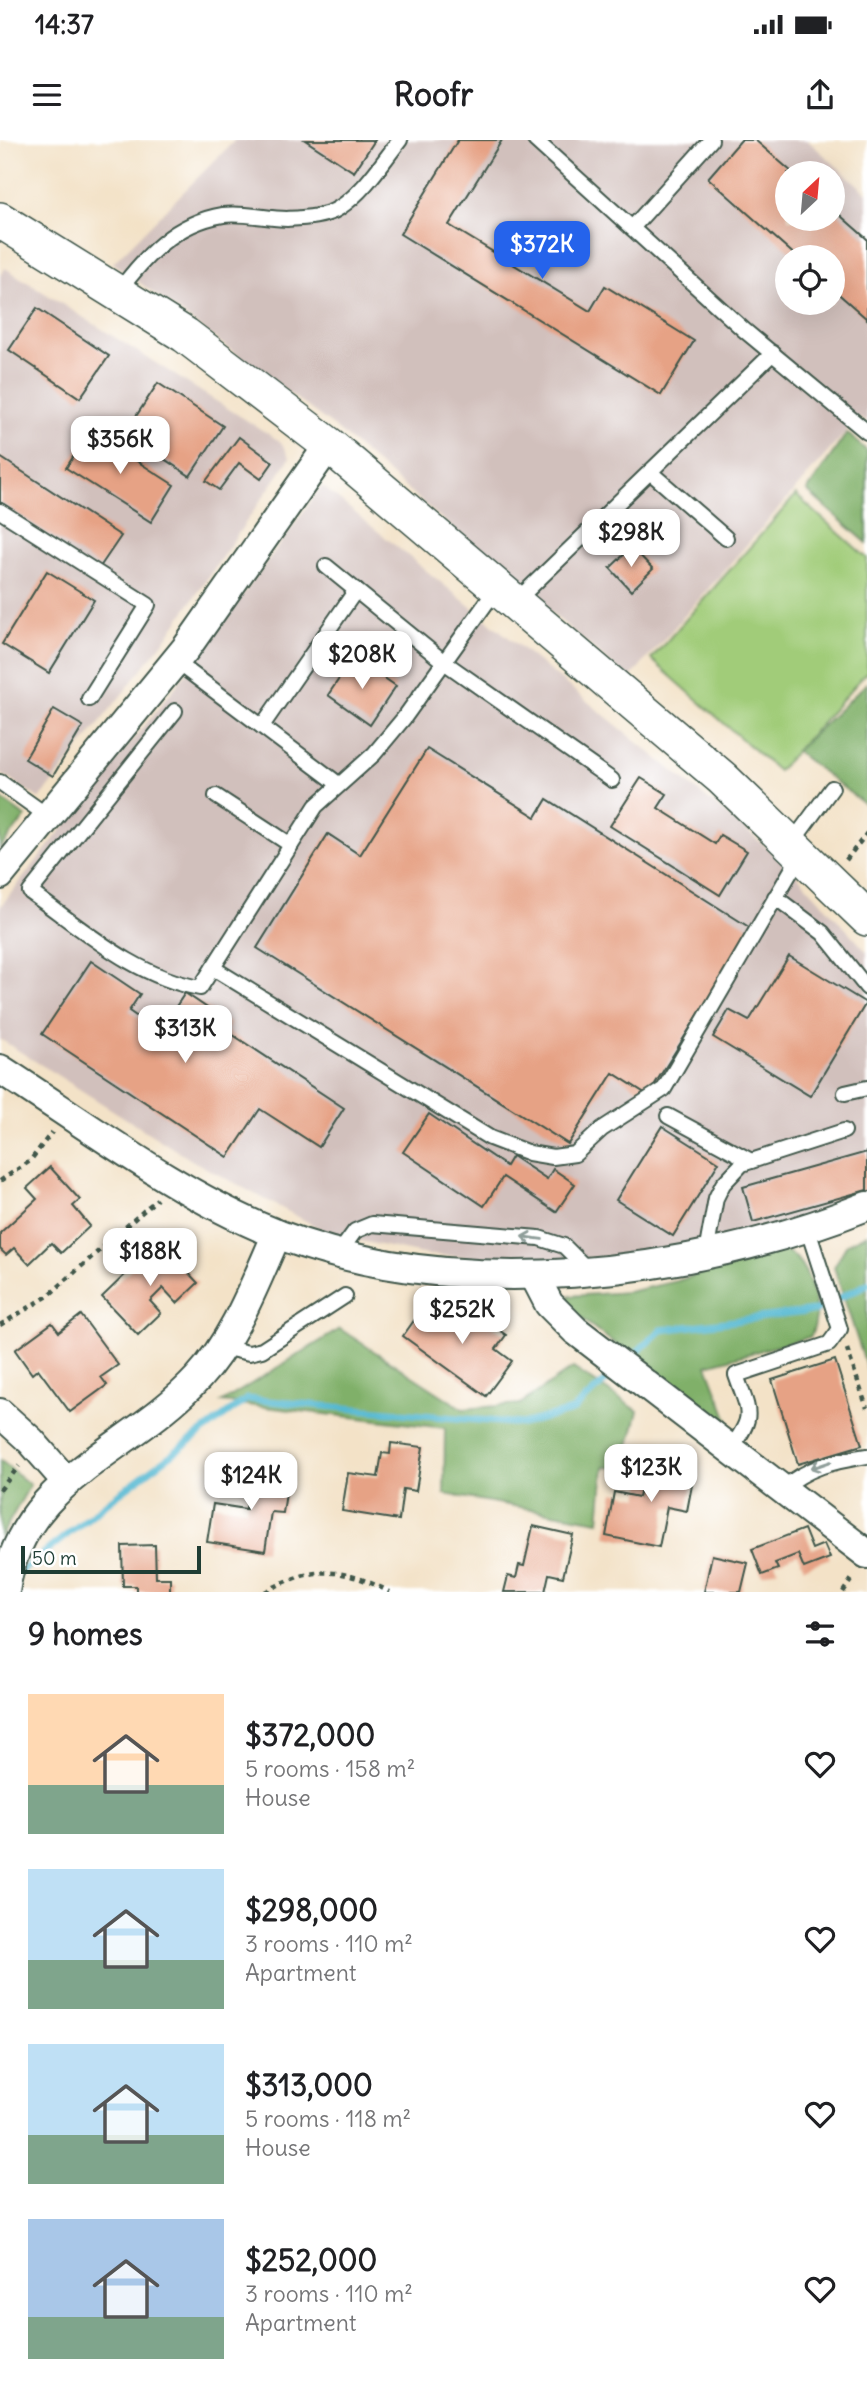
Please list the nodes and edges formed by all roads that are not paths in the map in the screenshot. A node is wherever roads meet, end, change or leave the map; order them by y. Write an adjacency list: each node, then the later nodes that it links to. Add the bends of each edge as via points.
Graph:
1 (400, 140): 6 (lane, via 338,209 304,218 225,215 191,224 146,255)
2 (535, 140): 5 (lane)
3 (711, 140): 5 (lane)
4 (0, 220): 6 (street)
5 (632, 228): 7 (lane)
6 (118, 292): 9 (street, via 229,366)
7 (773, 353): 8 (lane); 10 (lane)
8 (867, 432)
9 (329, 445): 15 (street); 16 (street)
10 (650, 472): 12 (lane); 15 (lane)
11 (0, 511): 18 (lane, via 148,605)
12 (726, 538)
13 (326, 566): 14 (lane)
14 (356, 590): 17 (lane); 20 (lane)
15 (506, 595): 17 (lane); 28 (street, via 722,778)
16 (175, 661): 20 (lane); 26 (street)
17 (444, 662): 21 (lane); 23 (lane, via 373,754)
18 (89, 699)
19 (175, 712): 32 (lane, via 30,892 145,972 200,988)
20 (262, 726): 23 (lane)
21 (612, 780)
22 (0, 782): 26 (lane)
23 (337, 783): 27 (lane)
24 (832, 788): 28 (lane)
25 (216, 796): 27 (lane)
26 (49, 817): 29 (street)
27 (291, 845): 32 (lane)
28 (796, 848): 30 (lane); 31 (street)
29 (0, 875)
30 (775, 897): 32 (lane, via 664,1089 602,1129 575,1154 553,1157 490,1138); 33 (lane, via 823,933)
31 (867, 918)
32 (212, 968)
33 (867, 988)
34 (0, 1069): 42 (street, via 179,1184)
35 (867, 1088): 36 (lane)
36 (845, 1093)
37 (667, 1116): 39 (lane)
38 (844, 1131): 39 (lane)
39 (751, 1161): 44 (lane, via 742,1164 719,1191)
40 (867, 1206): 41 (street)
41 (807, 1227): 44 (street); 50 (lane, via 839,1329 829,1344 736,1375 749,1414 747,1426)
42 (277, 1234): 43 (street); 48 (street)
43 (338, 1253): 45 (lane, one-way to 43, via 564,1246 539,1238 372,1224 355,1231); 46 (street, via 450,1273)
44 (706, 1253): 45 (street)
45 (589, 1271): 46 (street)
46 (534, 1275): 50 (street, via 549,1304 575,1330)
47 (345, 1296): 48 (lane, via 262,1350 248,1353)
48 (221, 1347): 52 (street, via 177,1399)
49 (0, 1413): 52 (street)
50 (730, 1449): 53 (street)
51 (867, 1456): 53 (lane, one-way to 53, via 832,1461 803,1472)
52 (66, 1481): 55 (street, via 24,1530)
53 (782, 1489): 54 (street)
54 (867, 1554)
55 (5, 1592)

